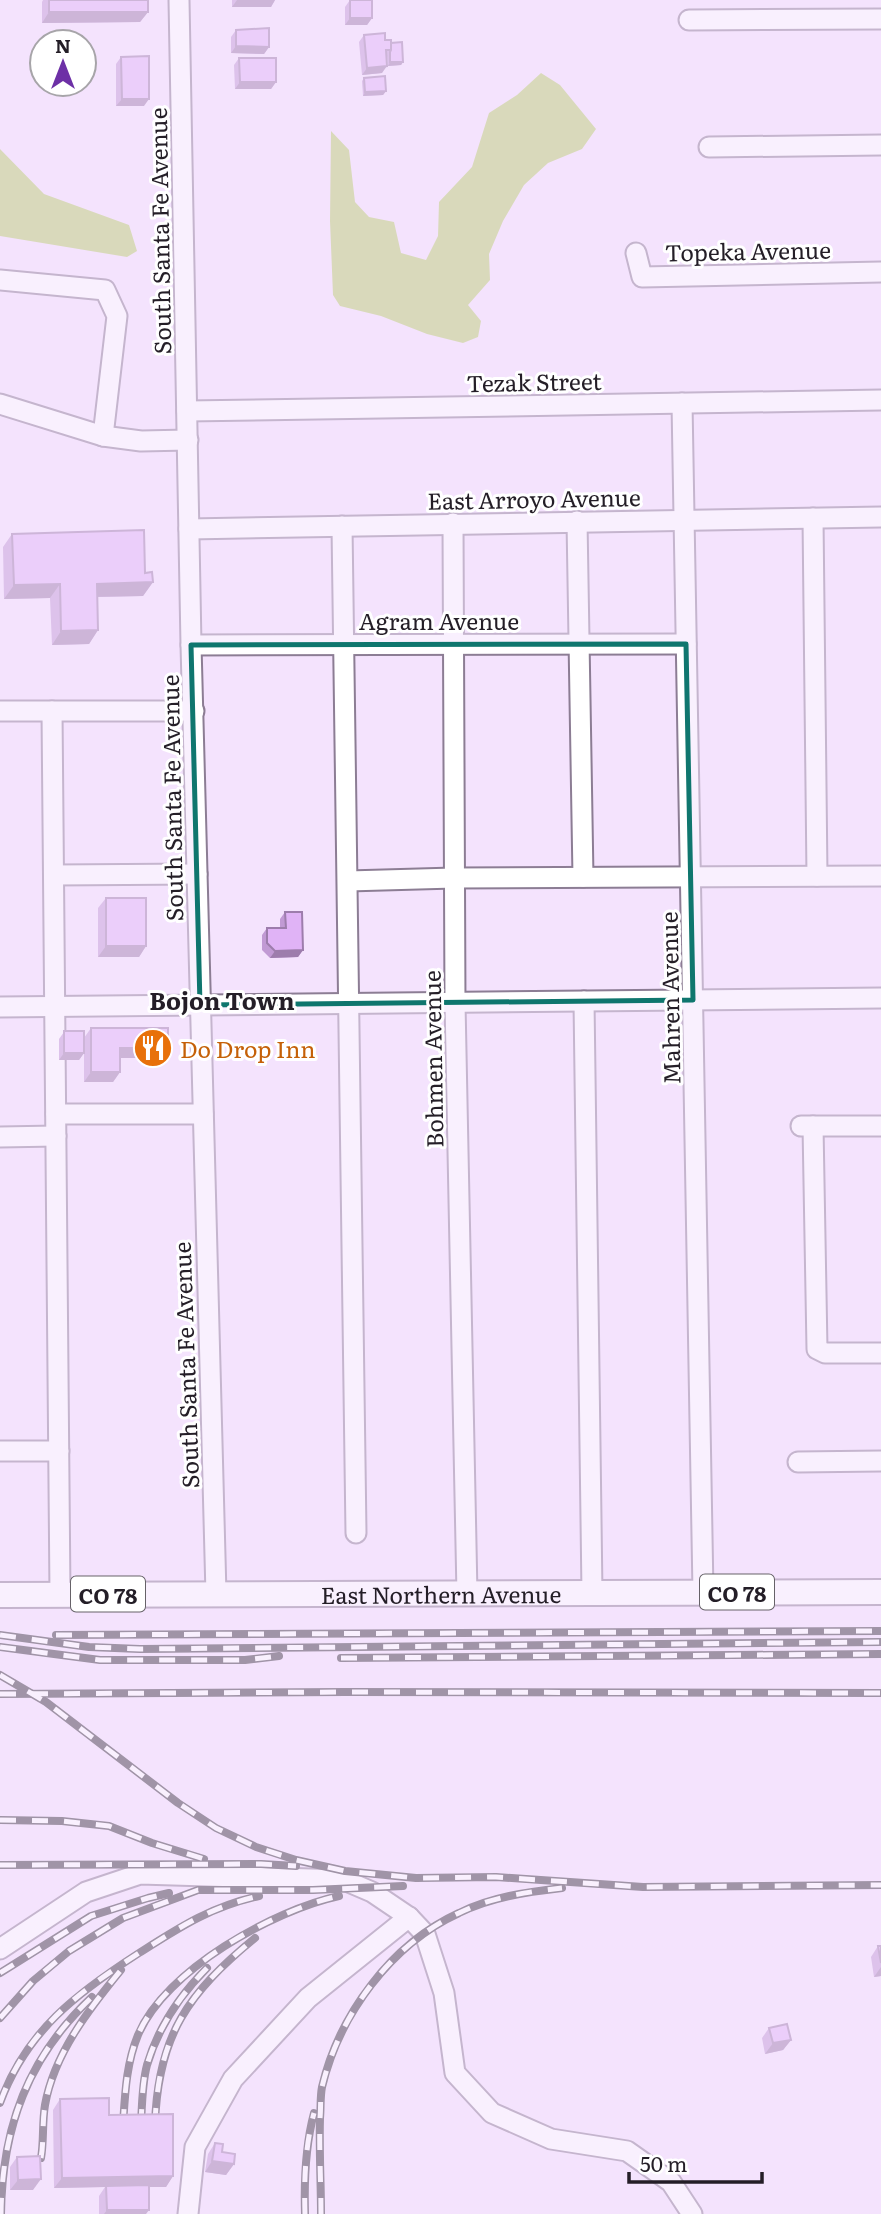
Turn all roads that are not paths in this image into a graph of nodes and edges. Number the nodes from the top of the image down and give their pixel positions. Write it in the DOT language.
graph roads {
  1 [pos="179,0"];
  2 [pos="881,19"];
  3 [pos="689,20"];
  4 [pos="881,145"];
  5 [pos="709,148"];
  6 [pos="636,253"];
  7 [pos="881,272"];
  8 [pos="0,280"];
  9 [pos="881,400"];
  10 [pos="682,403"];
  11 [pos="0,404"];
  12 [pos="187,411"];
  13 [pos="103,436"];
  14 [pos="188,440"];
  15 [pos="881,517"];
  16 [pos="813,518"];
  17 [pos="684,520"];
  18 [pos="576,521"];
  19 [pos="453,523"];
  20 [pos="342,526"];
  21 [pos="189,529"];
  22 [pos="345,644"];
  23 [pos="453,644"];
  24 [pos="580,644"];
  25 [pos="686,644"];
  26 [pos="191,645"];
  27 [pos="0,711"];
  28 [pos="52,711"];
  29 [pos="194,711"];
  30 [pos="197,874"];
  31 [pos="54,875"];
  32 [pos="817,876"];
  33 [pos="881,876"];
  34 [pos="583,877"];
  35 [pos="691,877"];
  36 [pos="454,878"];
  37 [pos="348,881"];
  38 [pos="881,998"];
  39 [pos="694,1000"];
  40 [pos="584,1001"];
  41 [pos="455,1003"];
  42 [pos="349,1004"];
  43 [pos="200,1005"];
  44 [pos="0,1007"];
  45 [pos="55,1007"];
  46 [pos="56,1114"];
  47 [pos="203,1114"];
  48 [pos="881,1126"];
  49 [pos="56,1136"];
  50 [pos="0,1137"];
  51 [pos="881,1353"];
  52 [pos="0,1451"];
  53 [pos="59,1451"];
  54 [pos="881,1461"];
  55 [pos="798,1462"];
  56 [pos="356,1534"];
  57 [pos="703,1592"];
  58 [pos="881,1592"];
  59 [pos="592,1593"];
  60 [pos="60,1594"];
  61 [pos="216,1594"];
  62 [pos="467,1594"];
  63 [pos="0,1595"];
  64 [pos="409,1917"];
  65 [pos="0,1949"];
  66 [pos="188,2214"];
  67 [pos="691,2214"];
  1 -- 12 [label="street, South Santa Fe Avenue"];
  2 -- 3 [label="street"];
  4 -- 5 [label="street"];
  6 -- 7 [label="street, Topeka Avenue"];
  8 -- 13 [label="street"];
  9 -- 10 [label="street, Tezak Street"];
  10 -- 12 [label="street, Tezak Street"];
  10 -- 17 [label="street, Mahren Avenue"];
  11 -- 13 [label="street"];
  12 -- 14 [label="street, South Santa Fe Avenue"];
  13 -- 14 [label="street"];
  14 -- 21 [label="street, South Santa Fe Avenue"];
  15 -- 16 [label="street, East Arroyo Avenue"];
  16 -- 17 [label="street, East Arroyo Avenue"];
  16 -- 32 [label="street"];
  17 -- 18 [label="street, East Arroyo Avenue"];
  17 -- 25 [label="street, Mahren Avenue"];
  18 -- 19 [label="street, East Arroyo Avenue"];
  18 -- 24 [label="street"];
  19 -- 20 [label="street, East Arroyo Avenue"];
  19 -- 23 [label="street, Bohmen Avenue"];
  20 -- 21 [label="street, East Arroyo Avenue"];
  20 -- 22 [label="street"];
  21 -- 26 [label="street, South Santa Fe Avenue"];
  22 -- 23 [label="street, Agram Avenue"];
  22 -- 26 [label="street, Agram Avenue"];
  22 -- 37 [label="street"];
  23 -- 24 [label="street, Agram Avenue"];
  23 -- 36 [label="street, Bohmen Avenue"];
  24 -- 25 [label="street, Agram Avenue"];
  24 -- 34 [label="street"];
  25 -- 35 [label="street, Mahren Avenue"];
  26 -- 29 [label="street, South Santa Fe Avenue"];
  27 -- 28 [label="street"];
  28 -- 29 [label="street"];
  28 -- 31 [label="street"];
  29 -- 30 [label="street, South Santa Fe Avenue"];
  30 -- 31 [label="street"];
  30 -- 43 [label="street, South Santa Fe Avenue"];
  31 -- 45 [label="street"];
  32 -- 33 [label="street"];
  32 -- 35 [label="street"];
  34 -- 35 [label="street"];
  34 -- 36 [label="street"];
  35 -- 39 [label="street, Mahren Avenue"];
  36 -- 37 [label="street"];
  36 -- 41 [label="street, Bohmen Avenue"];
  37 -- 42 [label="street"];
  38 -- 39 [label="street"];
  39 -- 40 [label="street"];
  39 -- 57 [label="street, Mahren Avenue"];
  40 -- 41 [label="street"];
  40 -- 59 [label="street"];
  41 -- 42 [label="street"];
  41 -- 62 [label="street, Bohmen Avenue"];
  42 -- 43 [label="street"];
  42 -- 56 [label="street"];
  43 -- 45 [label="street"];
  43 -- 47 [label="street, South Santa Fe Avenue"];
  44 -- 45 [label="street"];
  45 -- 46 [label="street"];
  46 -- 47 [label="street"];
  46 -- 49 [label="street"];
  47 -- 61 [label="street, South Santa Fe Avenue"];
  48 -- 51 [label="street"];
  49 -- 50 [label="street"];
  49 -- 53 [label="street"];
  52 -- 53 [label="street"];
  53 -- 60 [label="street"];
  54 -- 55 [label="street"];
  57 -- 58 [label="main road, East Northern Avenue / CO 78"];
  57 -- 59 [label="main road, East Northern Avenue / CO 78"];
  59 -- 62 [label="main road, East Northern Avenue / CO 78"];
  60 -- 61 [label="main road, East Northern Avenue / CO 78"];
  60 -- 63 [label="main road, East Northern Avenue / CO 78"];
  61 -- 62 [label="main road, East Northern Avenue / CO 78"];
  64 -- 65 [label="street"];
  64 -- 66 [label="street"];
  64 -- 67 [label="street"];
}
